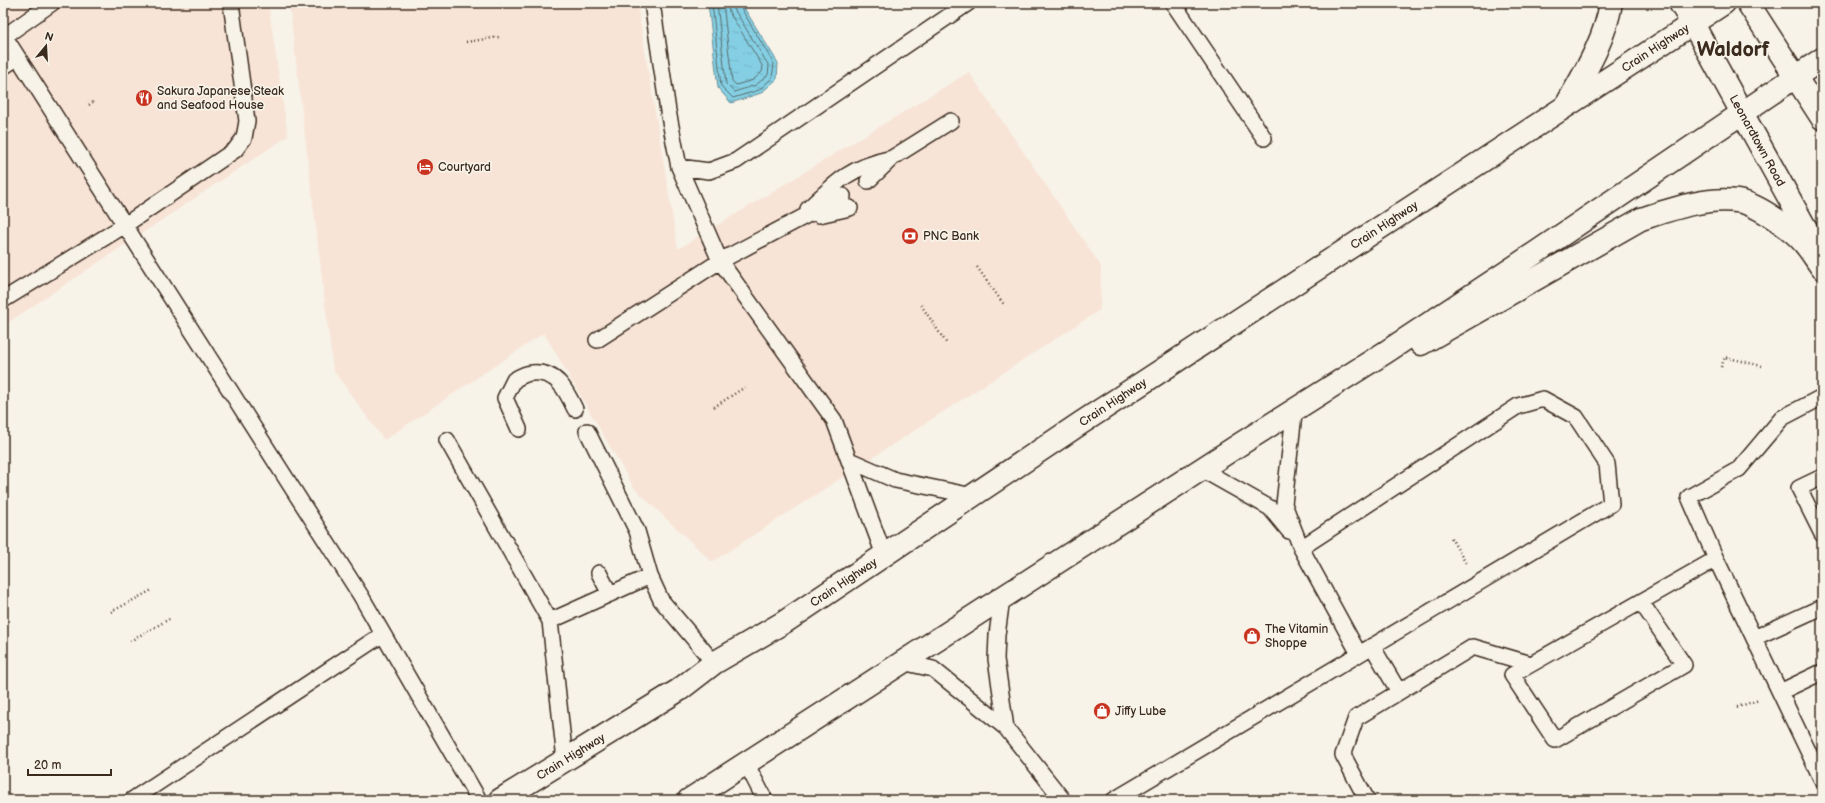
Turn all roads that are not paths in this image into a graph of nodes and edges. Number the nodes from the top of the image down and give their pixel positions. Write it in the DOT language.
graph roads {
  1 [pos="52,3"];
  2 [pos="231,3"];
  3 [pos="652,3"];
  4 [pos="968,3"];
  5 [pos="1173,3"];
  6 [pos="1611,3"];
  7 [pos="1680,3"];
  8 [pos="1724,3"];
  9 [pos="1748,3"];
  10 [pos="1693,24"];
  11 [pos="4,35"];
  12 [pos="17,58"];
  13 [pos="1822,59"];
  14 [pos="3,67"];
  15 [pos="1796,76"];
  16 [pos="1566,107"];
  17 [pos="1742,113"];
  18 [pos="1822,118"];
  19 [pos="951,121"];
  20 [pos="1264,138"];
  21 [pos="892,158"];
  22 [pos="679,167"];
  23 [pos="871,186"];
  24 [pos="847,202"];
  25 [pos="797,220"];
  26 [pos="125,226"];
  27 [pos="1822,258"];
  28 [pos="720,261"];
  29 [pos="1822,268"];
  30 [pos="3,300"];
  31 [pos="597,340"];
  32 [pos="1822,397"];
  33 [pos="575,409"];
  34 [pos="1294,414"];
  35 [pos="519,430"];
  36 [pos="587,431"];
  37 [pos="447,440"];
  38 [pos="1242,443"];
  39 [pos="849,460"];
  40 [pos="1200,469"];
  41 [pos="1822,477"];
  42 [pos="973,496"];
  43 [pos="1822,534"];
  44 [pos="1301,548"];
  45 [pos="884,555"];
  46 [pos="1716,559"];
  47 [pos="599,573"];
  48 [pos="650,576"];
  49 [pos="610,594"];
  50 [pos="1002,598"];
  51 [pos="1641,602"];
  52 [pos="1822,607"];
  53 [pos="550,621"];
  54 [pos="383,634"];
  55 [pos="1754,638"];
  56 [pos="1372,646"];
  57 [pos="1359,654"];
  58 [pos="902,662"];
  59 [pos="714,663"];
  60 [pos="1531,664"];
  61 [pos="1822,672"];
  62 [pos="1398,692"];
  63 [pos="1780,692"];
  64 [pos="1006,728"];
  65 [pos="565,760"];
  66 [pos="746,763"];
  67 [pos="1822,780"];
  68 [pos="132,800"];
  69 [pos="479,800"];
  70 [pos="500,800"];
  71 [pos="689,800"];
  72 [pos="765,800"];
  73 [pos="1063,800"];
  74 [pos="1114,800"];
  75 [pos="1367,800"];
  1 -- 11 [label="lane"];
  2 -- 26 [label="lane"];
  3 -- 22 [label="lane"];
  4 -- 22 [label="lane"];
  5 -- 20 [label="lane"];
  6 -- 16 [label="highway"];
  7 -- 10 [label="highway, Leonardtown Road"];
  8 -- 10 [label="highway, Crain Highway"];
  9 -- 15 [label="highway"];
  10 -- 16 [label="highway, Crain Highway"];
  10 -- 17 [label="highway, Leonardtown Road"];
  11 -- 12 [label="lane"];
  12 -- 14 [label="lane"];
  12 -- 26 [label="lane"];
  13 -- 15 [label="highway"];
  15 -- 17 [label="highway"];
  15 -- 18 [label="highway"];
  16 -- 42 [label="highway, Crain Highway"];
  17 -- 27 [label="highway, Leonardtown Road"];
  17 -- 38 [label="highway"];
  19 -- 21 [label="lane"];
  21 -- 23 [label="lane"];
  21 -- 25 [label="lane"];
  22 -- 28 [label="lane"];
  24 -- 25 [label="lane"];
  25 -- 28 [label="lane"];
  26 -- 30 [label="lane"];
  26 -- 54 [label="lane"];
  28 -- 31 [label="lane"];
  28 -- 39 [label="lane"];
  29 -- 34 [label="highway"];
  32 -- 46 [label="lane"];
  33 -- 35 [label="lane"];
  34 -- 38 [label="highway"];
  34 -- 44 [label="lane"];
  36 -- 48 [label="lane"];
  37 -- 53 [label="lane"];
  38 -- 40 [label="highway"];
  39 -- 42 [label="lane"];
  39 -- 45 [label="lane"];
  40 -- 44 [label="lane"];
  40 -- 50 [label="highway"];
  41 -- 43 [label="lane"];
  42 -- 45 [label="highway, Crain Highway"];
  44 -- 56 [label="lane"];
  44 -- 57 [label="lane"];
  45 -- 59 [label="highway, Crain Highway"];
  46 -- 51 [label="lane"];
  46 -- 55 [label="lane"];
  47 -- 49 [label="lane"];
  48 -- 49 [label="lane"];
  48 -- 59 [label="lane"];
  49 -- 53 [label="lane"];
  50 -- 58 [label="highway"];
  50 -- 64 [label="lane"];
  51 -- 60 [label="lane"];
  51 -- 60 [label="lane"];
  52 -- 55 [label="lane"];
  53 -- 65 [label="lane"];
  54 -- 68 [label="lane"];
  54 -- 69 [label="lane"];
  55 -- 63 [label="lane"];
  56 -- 57 [label="lane"];
  56 -- 62 [label="lane"];
  57 -- 74 [label="lane"];
  58 -- 64 [label="lane"];
  58 -- 66 [label="highway"];
  59 -- 65 [label="highway, Crain Highway"];
  60 -- 62 [label="lane"];
  61 -- 63 [label="lane"];
  62 -- 75 [label="lane"];
  63 -- 67 [label="lane"];
  64 -- 73 [label="lane"];
  65 -- 70 [label="highway, Crain Highway"];
  66 -- 71 [label="highway"];
  66 -- 72 [label="lane"];
}
